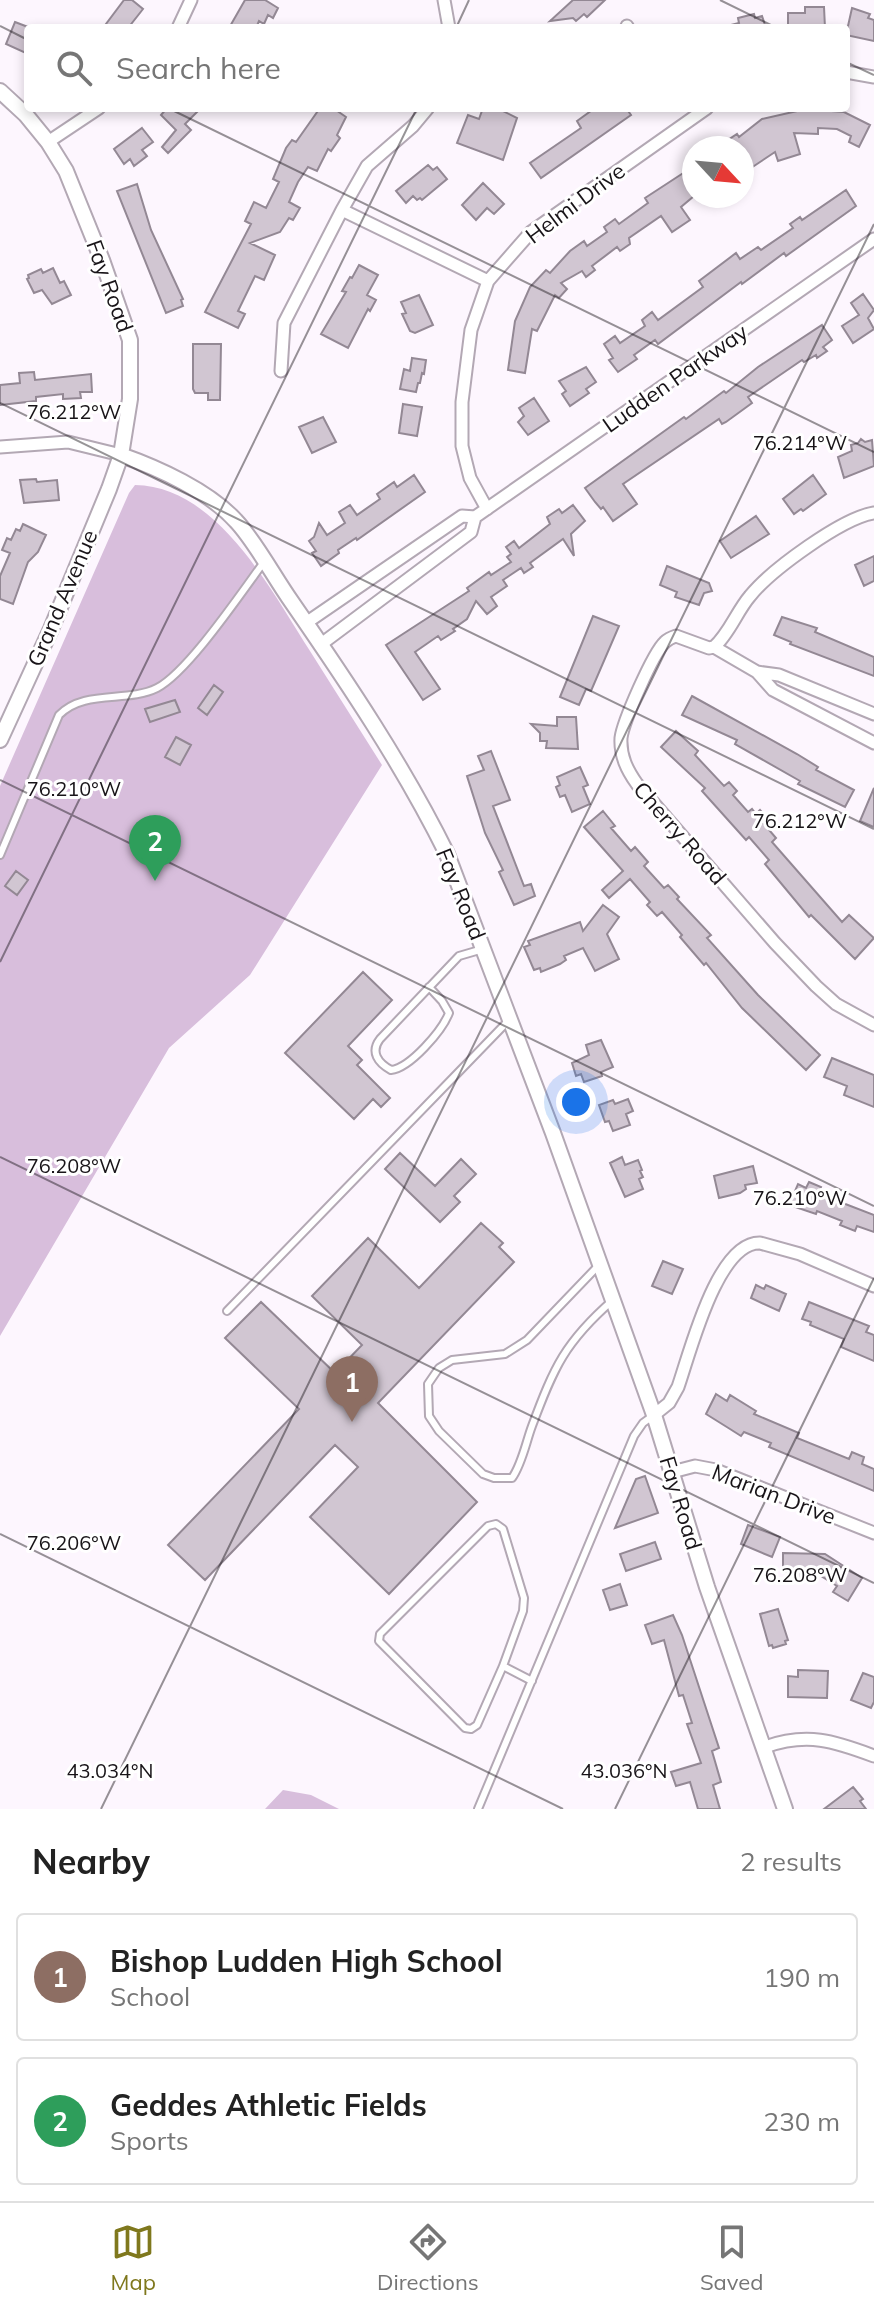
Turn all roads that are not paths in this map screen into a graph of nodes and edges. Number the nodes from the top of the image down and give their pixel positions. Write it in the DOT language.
graph roads {
  1 [pos="191,0"];
  2 [pos="444,0"];
  3 [pos="180,24"];
  4 [pos="448,24"];
  5 [pos="850,73"];
  6 [pos="874,77"];
  7 [pos="0,91"];
  8 [pos="93,112"];
  9 [pos="425,112"];
  10 [pos="688,113"];
  11 [pos="48,142"];
  12 [pos="342,210"];
  13 [pos="874,239"];
  14 [pos="488,281"];
  15 [pos="281,371"];
  16 [pos="0,447"];
  17 [pos="121,455"];
  18 [pos="487,509"];
  19 [pos="874,513"];
  20 [pos="475,517"];
  21 [pos="264,562"];
  22 [pos="306,623"];
  23 [pos="320,645"];
  24 [pos="714,647"];
  25 [pos="757,672"];
  26 [pos="874,714"];
  27 [pos="1,733"];
  28 [pos="874,743"];
  29 [pos="0,855"];
  30 [pos="483,949"];
  31 [pos="429,987"];
  32 [pos="510,1019"];
  33 [pos="874,1025"];
  34 [pos="600,1265"];
  35 [pos="874,1286"];
  36 [pos="613,1300"];
  37 [pos="227,1311"];
  38 [pos="654,1415"];
  39 [pos="672,1472"];
  40 [pos="874,1533"];
  41 [pos="503,1666"];
  42 [pos="532,1681"];
  43 [pos="765,1747"];
  44 [pos="874,1756"];
  45 [pos="478,1809"];
  46 [pos="785,1809"];
  1 -- 3 [label="street"];
  2 -- 4 [label="street"];
  5 -- 6 [label="street"];
  7 -- 11 [label="street, Fay Road"];
  8 -- 11 [label="street"];
  9 -- 12 [label="street"];
  10 -- 14 [label="street, Helmi Drive"];
  11 -- 17 [label="street, Fay Road"];
  12 -- 14 [label="street"];
  12 -- 15 [label="street"];
  13 -- 18 [label="street, Ludden Parkway"];
  14 -- 18 [label="street, Helmi Drive"];
  16 -- 17 [label="street"];
  17 -- 21 [label="street, Fay Road"];
  17 -- 27 [label="street, Grand Avenue"];
  18 -- 20 [label="street, Ludden Parkway"];
  19 -- 24 [label="street"];
  20 -- 22 [label="street, Ludden Parkway"];
  20 -- 23 [label="street, Ludden Parkway"];
  21 -- 22 [label="street, Fay Road"];
  21 -- 29 [label="lane"];
  22 -- 23 [label="street, Fay Road"];
  23 -- 30 [label="street, Fay Road"];
  24 -- 25 [label="street"];
  24 -- 33 [label="street, Cherry Road"];
  25 -- 26 [label="street"];
  25 -- 28 [label="street"];
  30 -- 31 [label="lane"];
  30 -- 32 [label="street, Fay Road"];
  31 -- 31 [label="lane"];
  32 -- 34 [label="street, Fay Road"];
  32 -- 37 [label="lane"];
  34 -- 36 [label="street, Fay Road"];
  34 -- 36 [label="lane"];
  35 -- 38 [label="street"];
  36 -- 38 [label="street, Fay Road"];
  38 -- 39 [label="street, Fay Road"];
  38 -- 42 [label="lane"];
  39 -- 40 [label="street, Marian Drive"];
  39 -- 43 [label="street, Fay Road"];
  41 -- 41 [label="lane"];
  41 -- 42 [label="lane"];
  42 -- 45 [label="lane"];
  43 -- 44 [label="street"];
  43 -- 46 [label="street, Fay Road"];
}
